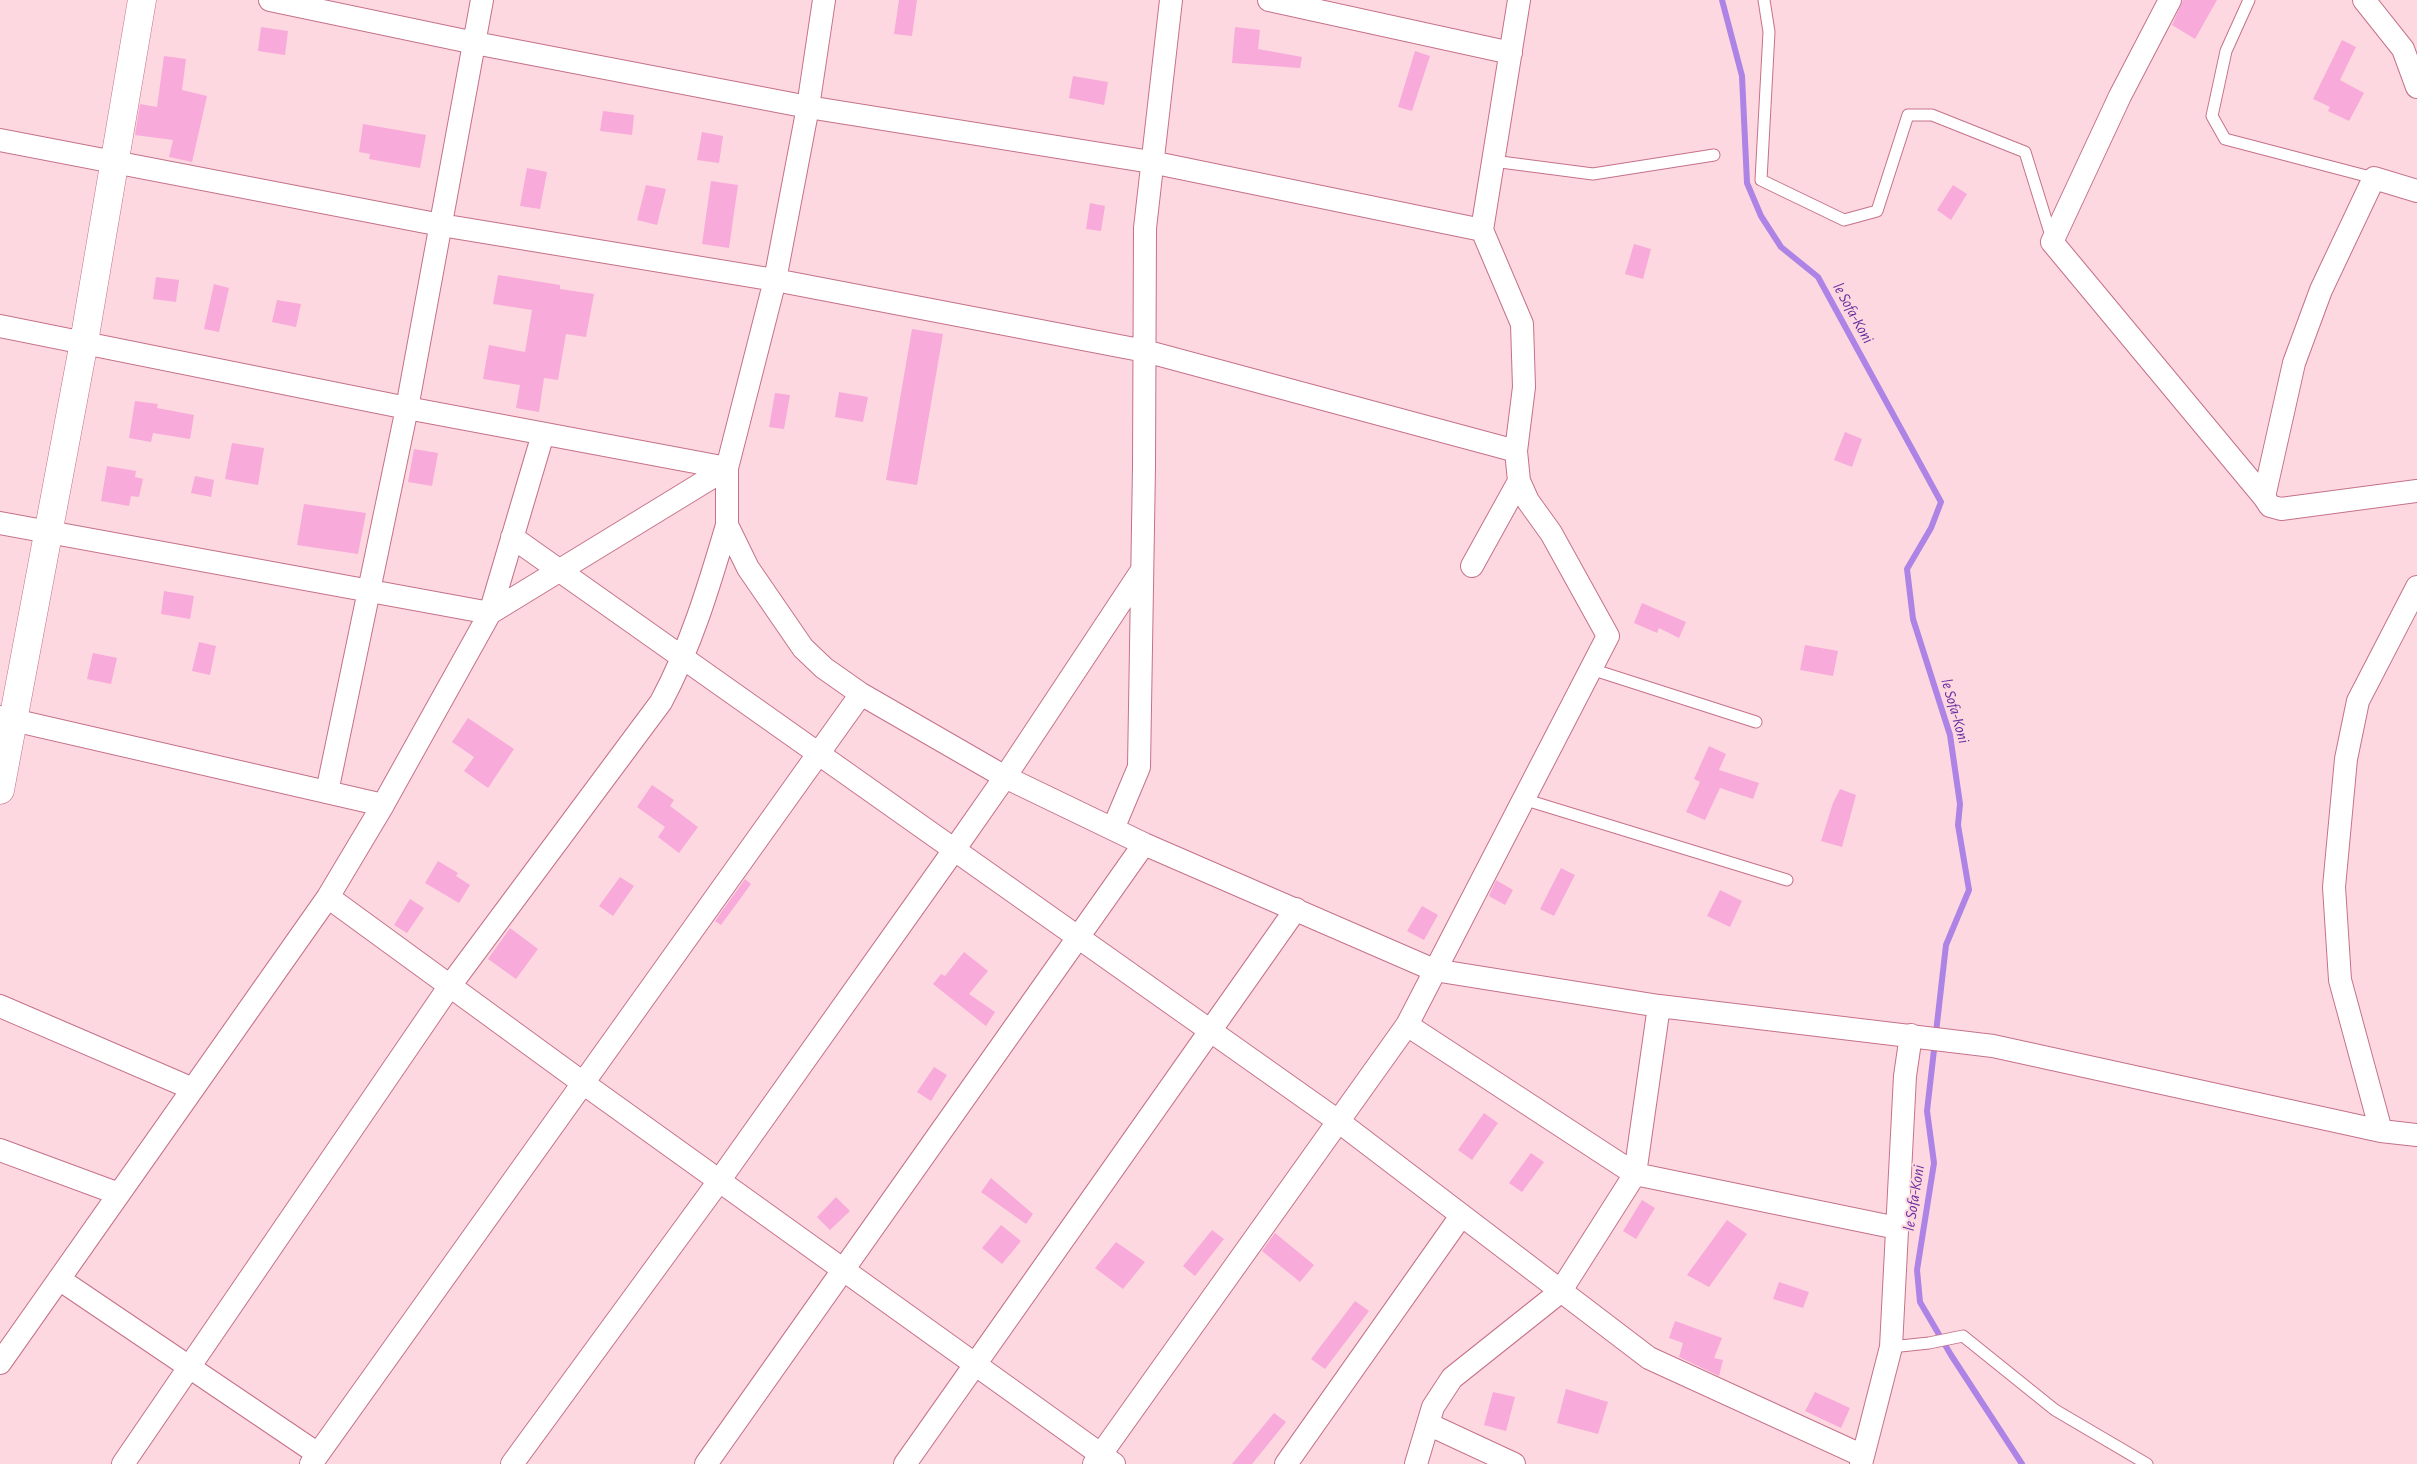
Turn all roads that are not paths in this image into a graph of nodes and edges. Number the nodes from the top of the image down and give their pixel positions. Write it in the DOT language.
graph roads {
  1 [pos="142,0"];
  2 [pos="270,0"];
  3 [pos="482,0"];
  4 [pos="824,0"];
  5 [pos="1171,0"];
  6 [pos="1269,0"];
  7 [pos="1519,0"];
  8 [pos="1764,0"];
  9 [pos="2170,0"];
  10 [pos="2249,0"];
  11 [pos="2364,0"];
  12 [pos="475,43"];
  13 [pos="1511,53"];
  14 [pos="2417,87"];
  15 [pos="808,107"];
  16 [pos="0,140"];
  17 [pos="1714,155"];
  18 [pos="1493,161"];
  19 [pos="1151,162"];
  20 [pos="114,164"];
  21 [pos="2374,178"];
  22 [pos="2417,191"];
  23 [pos="441,225"];
  24 [pos="1482,230"];
  25 [pos="2052,242"];
  26 [pos="775,280"];
  27 [pos="0,326"];
  28 [pos="84,342"];
  29 [pos="1145,351"];
  30 [pos="407,408"];
  31 [pos="543,434"];
  32 [pos="1516,451"];
  33 [pos="726,468"];
  34 [pos="1519,481"];
  35 [pos="2417,491"];
  36 [pos="2264,496"];
  37 [pos="0,523"];
  38 [pos="727,525"];
  39 [pos="48,531"];
  40 [pos="512,538"];
  41 [pos="1472,566"];
  42 [pos="559,570"];
  43 [pos="1142,570"];
  44 [pos="2417,587"];
  45 [pos="369,590"];
  46 [pos="490,613"];
  47 [pos="682,658"];
  48 [pos="1591,669"];
  49 [pos="861,694"];
  50 [pos="6,719"];
  51 [pos="1756,722"];
  52 [pos="818,754"];
  53 [pos="1005,777"];
  54 [pos="0,790"];
  55 [pos="327,792"];
  56 [pos="1523,799"];
  57 [pos="383,805"];
  58 [pos="1113,829"];
  59 [pos="1144,844"];
  60 [pos="954,850"];
  61 [pos="1787,880"];
  62 [pos="328,896"];
  63 [pos="1296,909"];
  64 [pos="1078,938"];
  65 [pos="1434,970"];
  66 [pos="449,987"];
  67 [pos="0,1006"];
  68 [pos="1659,1006"];
  69 [pos="1407,1025"];
  70 [pos="1210,1032"];
  71 [pos="1916,1036"];
  72 [pos="582,1083"];
  73 [pos="193,1089"];
  74 [pos="1338,1121"];
  75 [pos="2381,1131"];
  76 [pos="2417,1135"];
  77 [pos="0,1150"];
  78 [pos="1636,1174"];
  79 [pos="719,1181"];
  80 [pos="119,1194"];
  81 [pos="1461,1216"];
  82 [pos="1897,1228"];
  83 [pos="842,1269"];
  84 [pos="59,1279"];
  85 [pos="1560,1292"];
  86 [pos="1891,1347"];
  87 [pos="0,1362"];
  88 [pos="975,1365"];
  89 [pos="189,1367"];
  90 [pos="1428,1424"];
  91 [pos="315,1459"];
  92 [pos="1862,1460"];
  93 [pos="1103,1461"];
  94 [pos="123,1464"];
  95 [pos="512,1464"];
  96 [pos="706,1464"];
  97 [pos="905,1464"];
  98 [pos="1286,1464"];
  99 [pos="1416,1464"];
  100 [pos="1514,1464"];
  101 [pos="2147,1464"];
  1 -- 20 [label="street"];
  2 -- 12 [label="street"];
  3 -- 12 [label="street"];
  4 -- 15 [label="street"];
  5 -- 19 [label="street"];
  6 -- 13 [label="street"];
  7 -- 13 [label="street"];
  8 -- 25 [label="lane"];
  9 -- 25 [label="street"];
  10 -- 21 [label="lane"];
  11 -- 14 [label="street"];
  12 -- 15 [label="street"];
  12 -- 23 [label="street"];
  13 -- 18 [label="street"];
  15 -- 19 [label="street"];
  15 -- 26 [label="street"];
  16 -- 20 [label="street"];
  17 -- 18 [label="lane"];
  18 -- 24 [label="street"];
  19 -- 24 [label="street"];
  19 -- 29 [label="street"];
  20 -- 23 [label="street"];
  20 -- 28 [label="street"];
  21 -- 22 [label="street"];
  21 -- 36 [label="street"];
  23 -- 26 [label="street"];
  23 -- 30 [label="street"];
  24 -- 32 [label="street"];
  25 -- 36 [label="street"];
  26 -- 29 [label="street"];
  26 -- 33 [label="street"];
  27 -- 28 [label="street"];
  28 -- 30 [label="street"];
  28 -- 39 [label="street"];
  29 -- 32 [label="street"];
  29 -- 43 [label="street"];
  30 -- 31 [label="street"];
  30 -- 45 [label="street"];
  31 -- 33 [label="street"];
  31 -- 40 [label="street"];
  32 -- 34 [label="street"];
  33 -- 38 [label="street"];
  33 -- 42 [label="street"];
  34 -- 41 [label="street"];
  34 -- 48 [label="street"];
  35 -- 36 [label="street"];
  37 -- 39 [label="street"];
  38 -- 47 [label="street"];
  38 -- 49 [label="street"];
  39 -- 45 [label="street"];
  39 -- 50 [label="street"];
  40 -- 42 [label="street"];
  40 -- 46 [label="street"];
  42 -- 46 [label="street"];
  42 -- 47 [label="street"];
  43 -- 53 [label="street"];
  43 -- 58 [label="street"];
  44 -- 75 [label="street"];
  45 -- 46 [label="street"];
  45 -- 55 [label="street"];
  46 -- 57 [label="street"];
  47 -- 52 [label="street"];
  47 -- 66 [label="street"];
  48 -- 51 [label="lane"];
  48 -- 56 [label="street"];
  49 -- 52 [label="street"];
  49 -- 53 [label="street"];
  50 -- 54 [label="street"];
  50 -- 55 [label="street"];
  52 -- 60 [label="street"];
  52 -- 72 [label="street"];
  53 -- 58 [label="street"];
  53 -- 60 [label="street"];
  55 -- 57 [label="street"];
  56 -- 61 [label="lane"];
  56 -- 65 [label="street"];
  57 -- 62 [label="street"];
  58 -- 59 [label="street"];
  59 -- 63 [label="street"];
  59 -- 64 [label="street"];
  60 -- 64 [label="street"];
  60 -- 79 [label="street"];
  62 -- 66 [label="street"];
  62 -- 73 [label="street"];
  63 -- 65 [label="street"];
  63 -- 70 [label="street"];
  64 -- 70 [label="street"];
  64 -- 83 [label="street"];
  65 -- 68 [label="street"];
  65 -- 69 [label="street"];
  66 -- 72 [label="street"];
  66 -- 89 [label="street"];
  67 -- 73 [label="street"];
  68 -- 71 [label="street"];
  68 -- 78 [label="street"];
  69 -- 74 [label="street"];
  69 -- 78 [label="street"];
  70 -- 74 [label="street"];
  70 -- 88 [label="street"];
  71 -- 75 [label="street"];
  71 -- 82 [label="street"];
  72 -- 79 [label="street"];
  72 -- 91 [label="street"];
  73 -- 80 [label="street"];
  74 -- 81 [label="street"];
  74 -- 93 [label="street"];
  75 -- 76 [label="street"];
  77 -- 80 [label="street"];
  78 -- 82 [label="street"];
  78 -- 85 [label="street"];
  79 -- 83 [label="street"];
  79 -- 95 [label="street"];
  80 -- 84 [label="street"];
  81 -- 85 [label="street"];
  81 -- 98 [label="street"];
  82 -- 86 [label="street"];
  83 -- 88 [label="street"];
  83 -- 96 [label="street"];
  84 -- 87 [label="street"];
  84 -- 89 [label="street"];
  85 -- 90 [label="street"];
  85 -- 92 [label="street"];
  86 -- 92 [label="street"];
  86 -- 101 [label="lane"];
  88 -- 93 [label="street"];
  88 -- 97 [label="street"];
  89 -- 91 [label="street"];
  89 -- 94 [label="street"];
  90 -- 99 [label="street"];
  90 -- 100 [label="street"];
}
